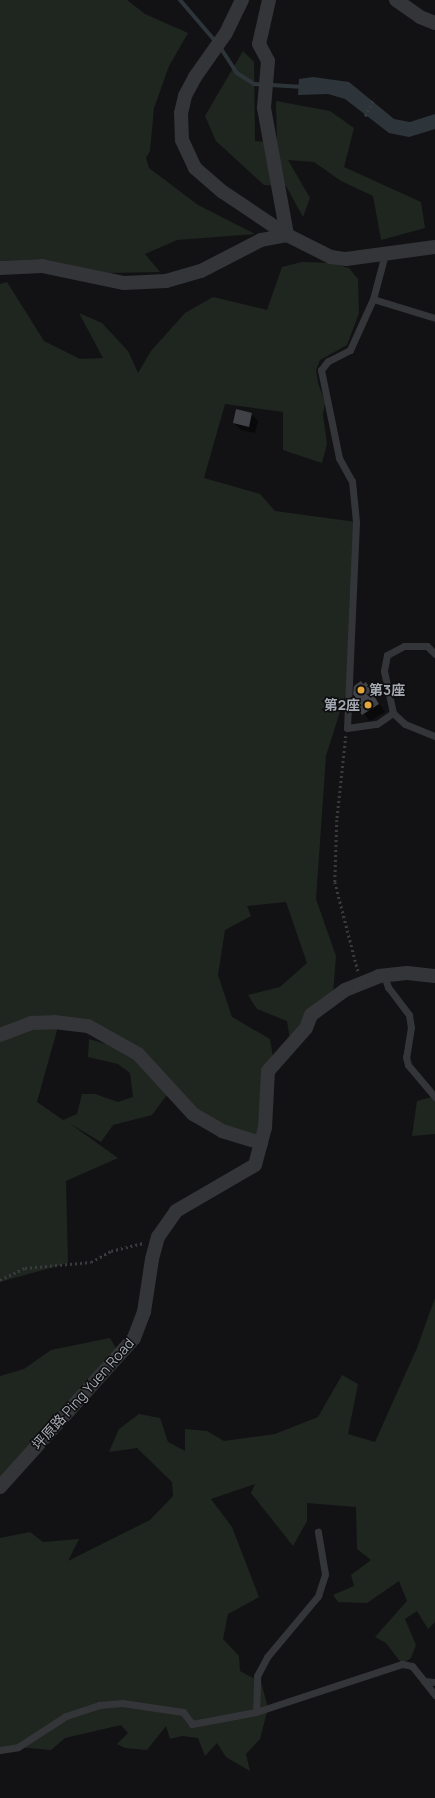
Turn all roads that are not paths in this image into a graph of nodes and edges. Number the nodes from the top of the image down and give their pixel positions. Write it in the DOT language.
graph roads {
  1 [pos="242,0"];
  2 [pos="269,0"];
  3 [pos="396,0"];
  4 [pos="435,23"];
  5 [pos="287,234"];
  6 [pos="435,247"];
  7 [pos="385,254"];
  8 [pos="0,268"];
  9 [pos="373,299"];
  10 [pos="435,318"];
  11 [pos="435,654"];
  12 [pos="393,712"];
  13 [pos="435,736"];
  14 [pos="384,975"];
  15 [pos="435,976"];
  16 [pos="0,1036"];
  17 [pos="435,1097"];
  18 [pos="261,1143"];
  19 [pos="0,1487"];
  20 [pos="318,1532"];
  21 [pos="424,1681"];
  22 [pos="435,1682"];
  23 [pos="435,1695"];
  24 [pos="256,1712"];
  25 [pos="0,1750"];
  1 -- 5 [label="street"];
  2 -- 5 [label="street"];
  3 -- 4 [label="street"];
  5 -- 7 [label="street"];
  5 -- 8 [label="street"];
  6 -- 7 [label="street"];
  7 -- 9 [label="lane"];
  9 -- 10 [label="lane"];
  9 -- 12 [label="lane"];
  11 -- 12 [label="lane"];
  12 -- 13 [label="lane"];
  14 -- 15 [label="street, 坪原路 Ping Yuen Road"];
  14 -- 17 [label="lane"];
  14 -- 18 [label="street, 坪原路 Ping Yuen Road"];
  16 -- 18 [label="street"];
  18 -- 19 [label="street, 坪原路 Ping Yuen Road"];
  20 -- 24 [label="lane"];
  21 -- 22 [label="lane"];
  21 -- 23 [label="lane"];
  21 -- 24 [label="lane"];
  24 -- 25 [label="lane"];
}
